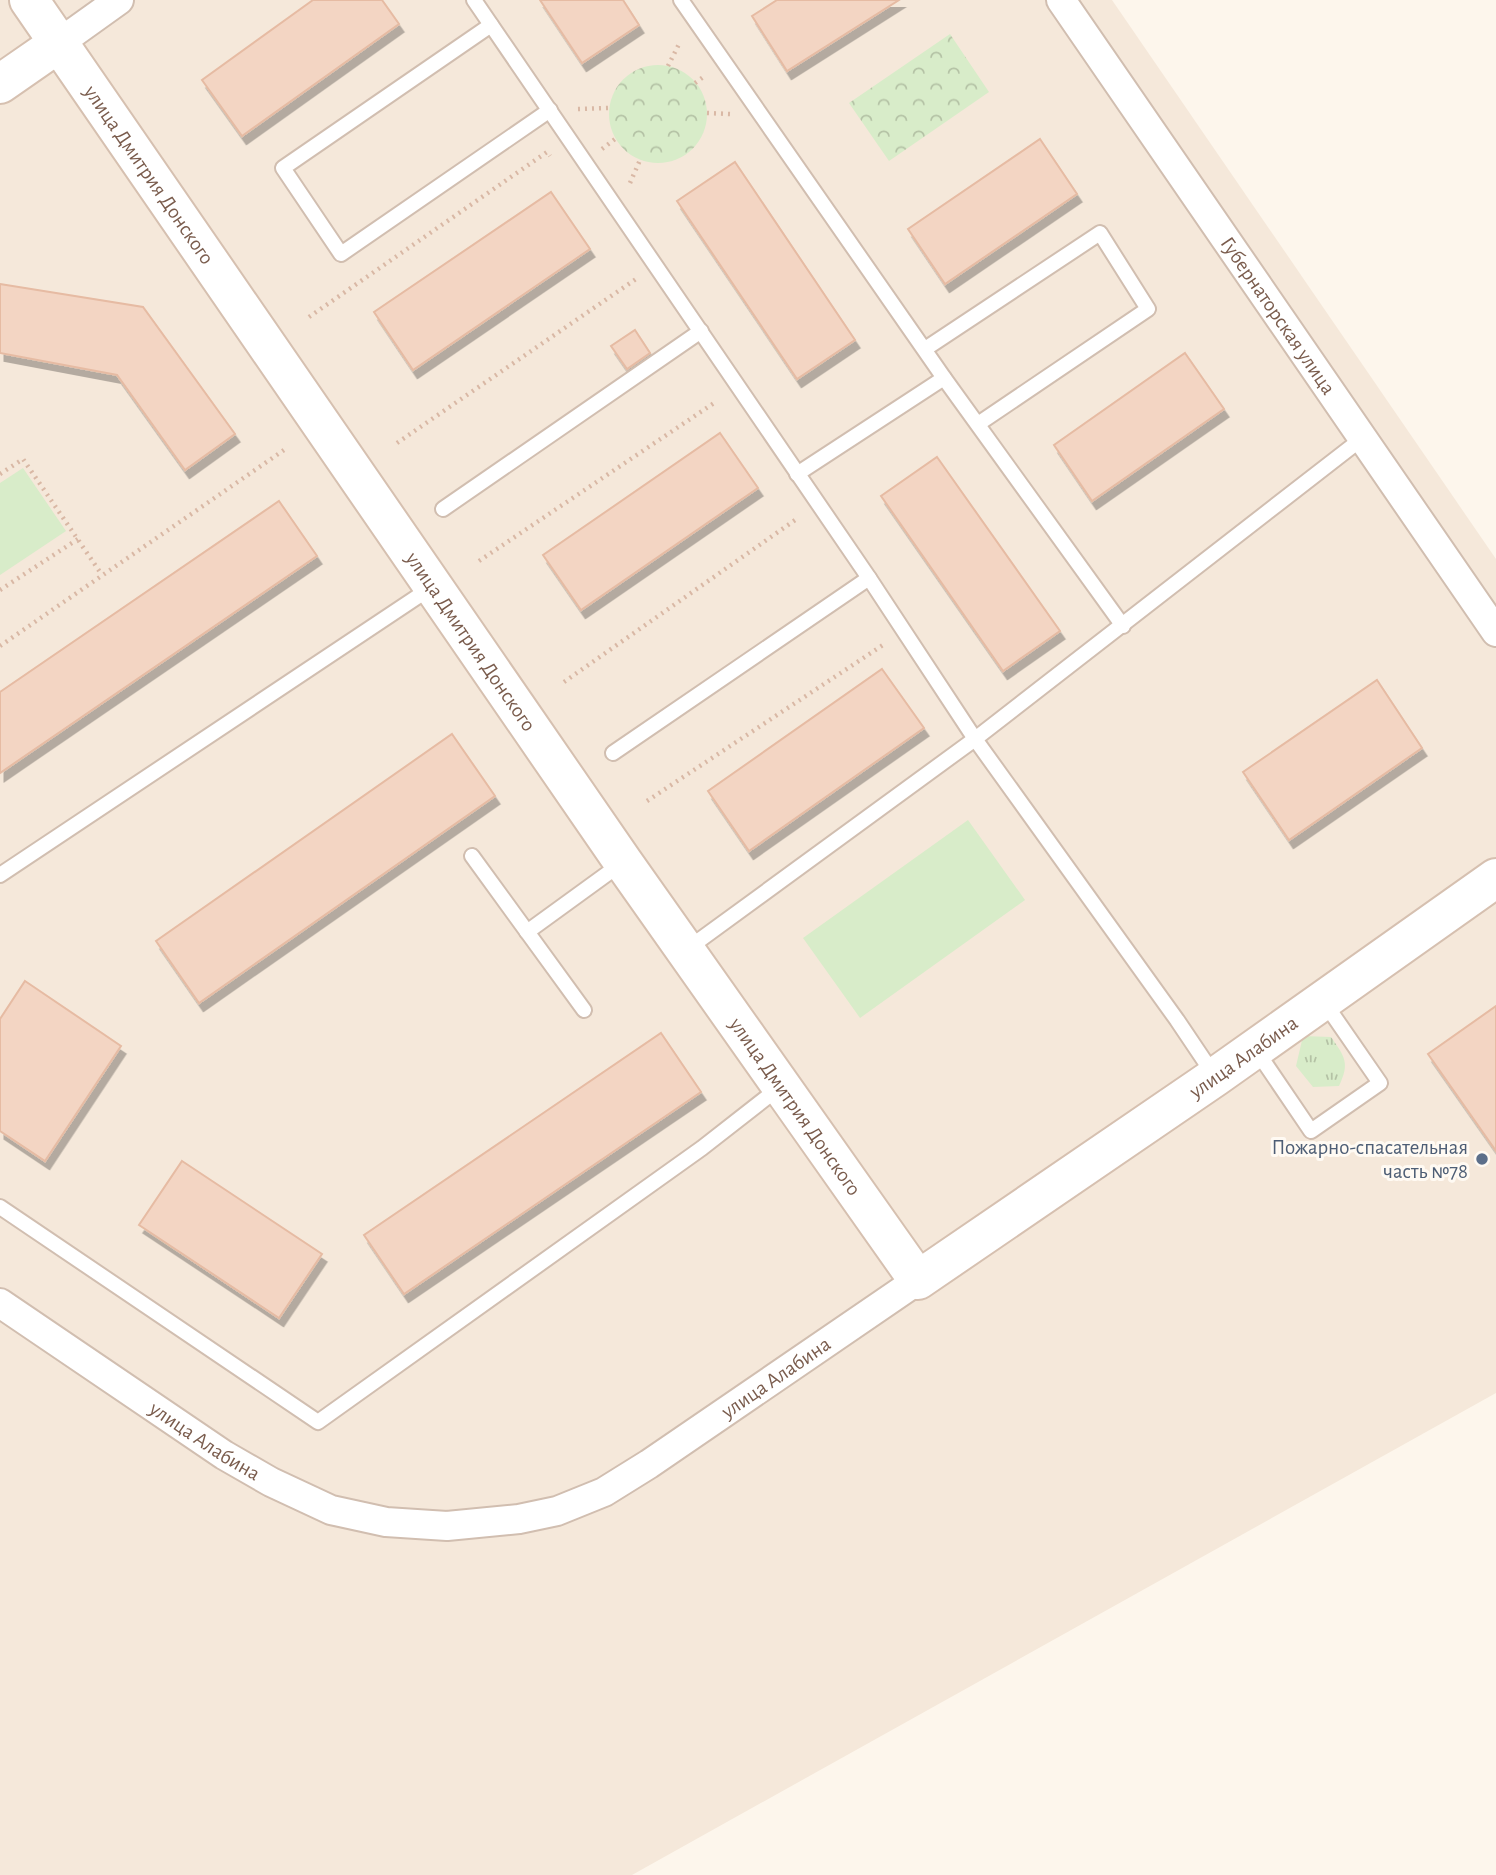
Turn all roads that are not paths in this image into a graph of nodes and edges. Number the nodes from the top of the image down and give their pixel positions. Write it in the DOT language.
graph roads {
  1 [pos="29,0"];
  2 [pos="120,0"];
  3 [pos="474,0"];
  4 [pos="681,0"];
  5 [pos="1061,0"];
  6 [pos="491,25"];
  7 [pos="59,43"];
  8 [pos="0,84"];
  9 [pos="550,110"];
  10 [pos="701,331"];
  11 [pos="925,349"];
  12 [pos="944,378"];
  13 [pos="978,424"];
  14 [pos="1364,438"];
  15 [pos="797,474"];
  16 [pos="443,509"];
  17 [pos="869,578"];
  18 [pos="433,586"];
  19 [pos="1123,626"];
  20 [pos="1496,632"];
  21 [pos="975,739"];
  22 [pos="613,753"];
  23 [pos="472,856"];
  24 [pos="623,862"];
  25 [pos="0,875"];
  26 [pos="1496,878"];
  27 [pos="527,932"];
  28 [pos="685,951"];
  29 [pos="1323,1000"];
  30 [pos="584,1010"];
  31 [pos="1255,1048"];
  32 [pos="1215,1077"];
  33 [pos="780,1087"];
  34 [pos="0,1207"];
  35 [pos="918,1280"];
  36 [pos="0,1303"];
  1 -- 7 [label="street, улица Дмитрия Донского"];
  2 -- 7 [label="street"];
  3 -- 6 [label="lane"];
  4 -- 11 [label="lane"];
  5 -- 14 [label="street, Губернаторская улица"];
  6 -- 9 [label="lane"];
  6 -- 9 [label="lane"];
  7 -- 8 [label="street"];
  7 -- 18 [label="street, улица Дмитрия Донского"];
  9 -- 10 [label="lane"];
  10 -- 15 [label="lane"];
  10 -- 16 [label="lane"];
  11 -- 12 [label="lane"];
  11 -- 13 [label="lane"];
  12 -- 13 [label="lane"];
  12 -- 15 [label="lane"];
  13 -- 19 [label="lane"];
  14 -- 19 [label="lane"];
  14 -- 20 [label="street, Губернаторская улица"];
  15 -- 17 [label="lane"];
  17 -- 21 [label="lane"];
  17 -- 22 [label="lane"];
  18 -- 24 [label="street, улица Дмитрия Донского"];
  18 -- 25 [label="lane"];
  19 -- 21 [label="lane"];
  21 -- 28 [label="lane"];
  21 -- 32 [label="lane"];
  23 -- 27 [label="lane"];
  24 -- 27 [label="lane"];
  24 -- 28 [label="street, улица Дмитрия Донского"];
  26 -- 29 [label="street, улица Алабина"];
  27 -- 30 [label="lane"];
  28 -- 33 [label="street, улица Дмитрия Донского"];
  29 -- 31 [label="street, улица Алабина"];
  29 -- 31 [label="lane"];
  31 -- 32 [label="street, улица Алабина"];
  32 -- 35 [label="street, улица Алабина"];
  33 -- 34 [label="lane"];
  33 -- 35 [label="street, улица Дмитрия Донского"];
  35 -- 36 [label="street, улица Алабина"];
}
